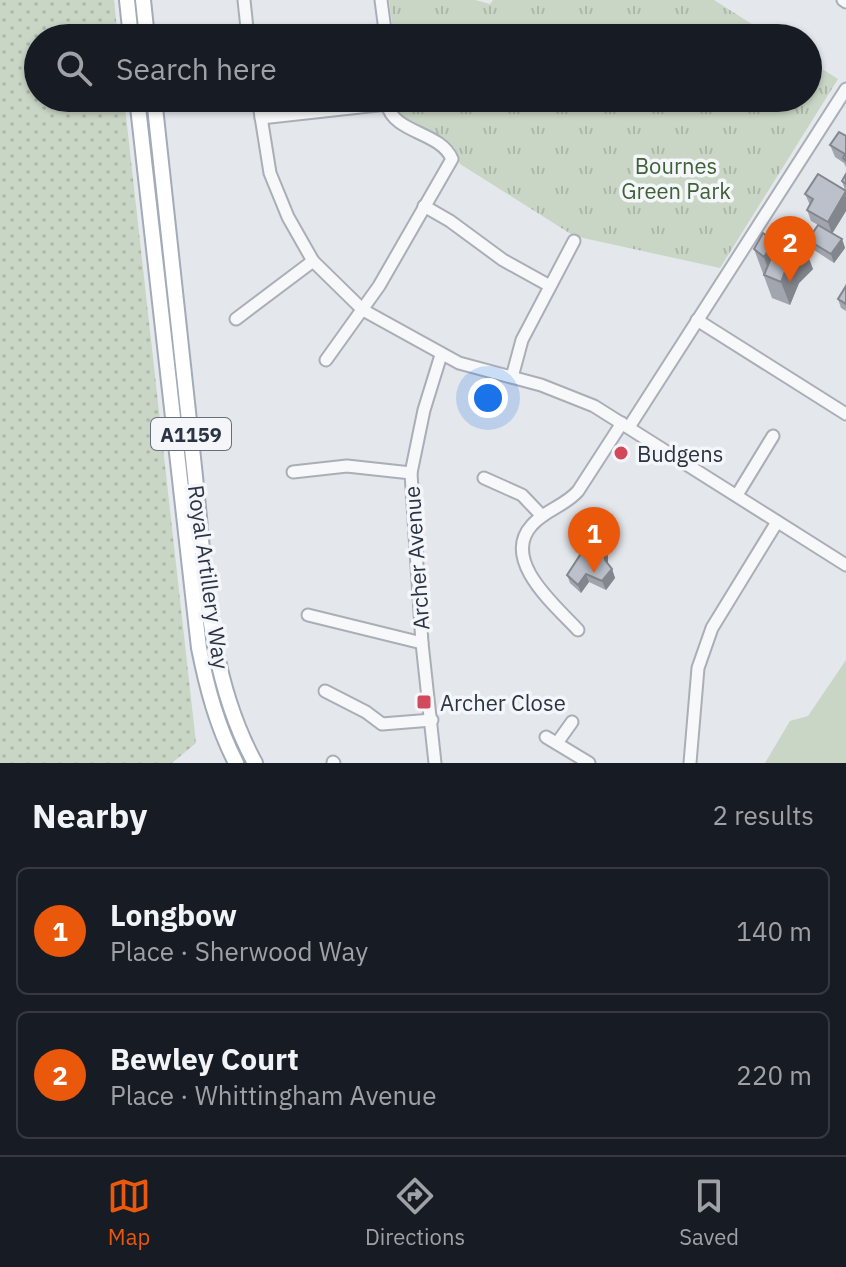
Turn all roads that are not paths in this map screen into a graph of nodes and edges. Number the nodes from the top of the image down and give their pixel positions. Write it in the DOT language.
graph roads {
  1 [pos="127,0"];
  2 [pos="143,0"];
  3 [pos="244,0"];
  4 [pos="381,0"];
  5 [pos="130,24"];
  6 [pos="146,24"];
  7 [pos="247,24"];
  8 [pos="384,24"];
  9 [pos="846,89"];
  10 [pos="139,112"];
  11 [pos="156,112"];
  12 [pos="260,112"];
  13 [pos="305,112"];
  14 [pos="391,112"];
  15 [pos="261,118"];
  16 [pos="424,206"];
  17 [pos="574,241"];
  18 [pos="313,261"];
  19 [pos="550,286"];
  20 [pos="363,310"];
  21 [pos="236,319"];
  22 [pos="697,320"];
  23 [pos="441,355"];
  24 [pos="326,360"];
  25 [pos="512,377"];
  26 [pos="846,414"];
  27 [pos="626,425"];
  28 [pos="773,436"];
  29 [pos="293,472"];
  30 [pos="411,473"];
  31 [pos="484,478"];
  32 [pos="737,495"];
  33 [pos="542,516"];
  34 [pos="777,522"];
  35 [pos="846,565"];
  36 [pos="308,615"];
  37 [pos="578,630"];
  38 [pos="422,643"];
  39 [pos="325,691"];
  40 [pos="432,720"];
  41 [pos="572,722"];
  42 [pos="236,763"];
  43 [pos="255,763"];
  44 [pos="435,763"];
  45 [pos="589,763"];
  46 [pos="690,763"];
  1 -- 5 [label="main road"];
  2 -- 6 [label="main road"];
  3 -- 7 [label="street"];
  4 -- 8 [label="street"];
  9 -- 22 [label="street"];
  10 -- 42 [label="main road, Royal Artillery Way / A1159"];
  11 -- 43 [label="main road, Royal Artillery Way / A1159"];
  12 -- 15 [label="street"];
  13 -- 15 [label="street"];
  14 -- 16 [label="street"];
  15 -- 18 [label="street"];
  16 -- 19 [label="street"];
  16 -- 20 [label="street"];
  17 -- 19 [label="street"];
  18 -- 20 [label="street"];
  18 -- 21 [label="street"];
  19 -- 25 [label="street"];
  20 -- 23 [label="street"];
  20 -- 24 [label="street"];
  22 -- 26 [label="street"];
  22 -- 27 [label="street"];
  23 -- 25 [label="street"];
  23 -- 30 [label="street, Archer Avenue"];
  25 -- 27 [label="street"];
  27 -- 32 [label="street"];
  27 -- 33 [label="street"];
  28 -- 32 [label="street"];
  29 -- 30 [label="street"];
  30 -- 38 [label="street, Archer Avenue"];
  31 -- 33 [label="street"];
  32 -- 34 [label="street"];
  33 -- 37 [label="street"];
  34 -- 35 [label="street"];
  34 -- 46 [label="street"];
  36 -- 38 [label="street"];
  38 -- 40 [label="street, Archer Avenue"];
  39 -- 40 [label="street"];
  40 -- 44 [label="street, Archer Avenue"];
  41 -- 45 [label="street"];
}
